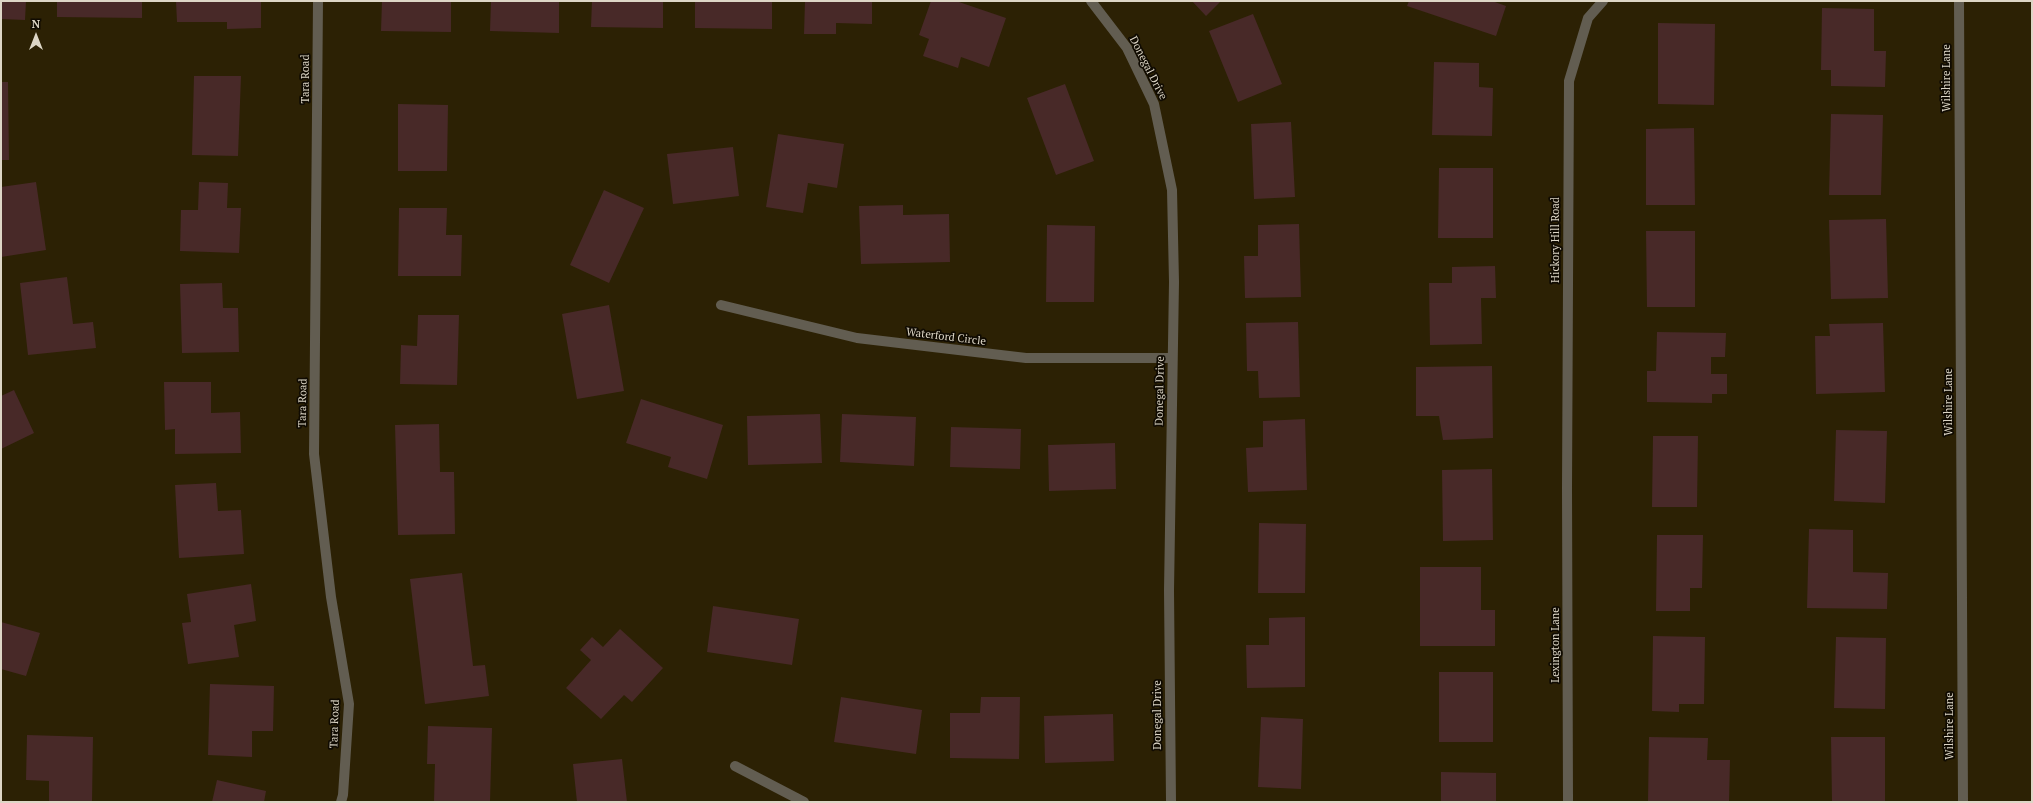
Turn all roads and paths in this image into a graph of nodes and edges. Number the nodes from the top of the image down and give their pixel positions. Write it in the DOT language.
graph roads {
  1 [pos="318,1"];
  2 [pos="1091,1"];
  3 [pos="1603,1"];
  4 [pos="1959,1"];
  5 [pos="721,305"];
  6 [pos="1172,358"];
  7 [pos="1567,488"];
  8 [pos="735,766"];
  9 [pos="341,802"];
  10 [pos="804,802"];
  11 [pos="1171,802"];
  12 [pos="1568,802"];
  13 [pos="1963,802"];
  1 -- 9 [label="street, Tara Road"];
  2 -- 6 [label="street, Donegal Drive"];
  3 -- 7 [label="street, Hickory Hill Road"];
  4 -- 13 [label="street, Wilshire Lane"];
  5 -- 6 [label="street, Waterford Circle"];
  6 -- 11 [label="street, Donegal Drive"];
  7 -- 12 [label="street, Lexington Lane"];
  8 -- 10 [label="street"];
}
